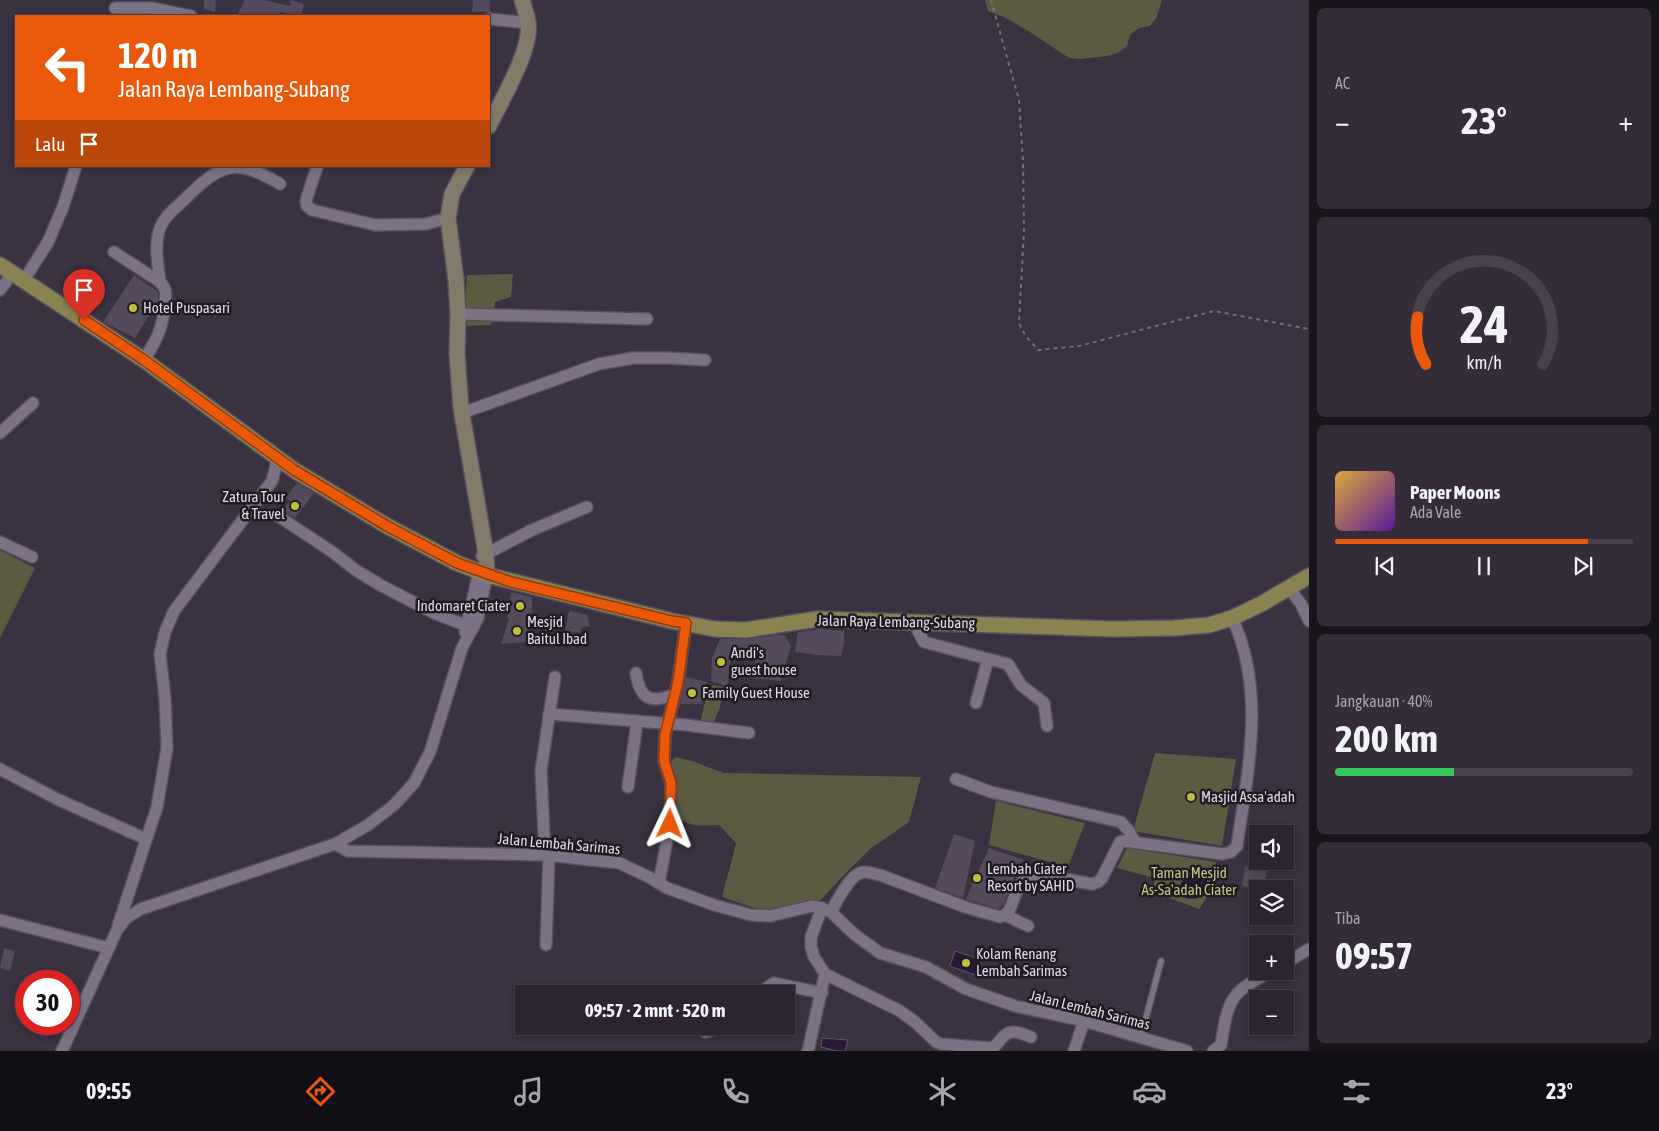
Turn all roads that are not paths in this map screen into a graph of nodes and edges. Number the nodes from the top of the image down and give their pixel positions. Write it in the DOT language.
graph roads {
  1 [pos="522,0"];
  2 [pos="115,8"];
  3 [pos="186,15"];
  4 [pos="490,19"];
  5 [pos="529,23"];
  6 [pos="490,124"];
  7 [pos="76,167"];
  8 [pos="317,167"];
  9 [pos="466,167"];
  10 [pos="280,184"];
  11 [pos="448,218"];
  12 [pos="114,252"];
  13 [pos="12,273"];
  14 [pos="160,282"];
  15 [pos="0,290"];
  16 [pos="458,314"];
  17 [pos="647,319"];
  18 [pos="144,360"];
  19 [pos="705,360"];
  20 [pos="33,403"];
  21 [pos="462,413"];
  22 [pos="0,433"];
  23 [pos="278,458"];
  24 [pos="294,470"];
  25 [pos="272,481"];
  26 [pos="587,507"];
  27 [pos="278,516"];
  28 [pos="0,542"];
  29 [pos="484,552"];
  30 [pos="32,557"];
  31 [pos="483,573"];
  32 [pos="1309,576"];
  33 [pos="1289,588"];
  34 [pos="1232,618"];
  35 [pos="1309,621"];
  36 [pos="918,622"];
  37 [pos="686,623"];
  38 [pos="469,627"];
  39 [pos="988,659"];
  40 [pos="636,673"];
  41 [pos="555,677"];
  42 [pos="675,694"];
  43 [pos="976,703"];
  44 [pos="549,714"];
  45 [pos="637,722"];
  46 [pos="668,725"];
  47 [pos="1047,726"];
  48 [pos="749,733"];
  49 [pos="0,770"];
  50 [pos="956,779"];
  51 [pos="628,787"];
  52 [pos="146,839"];
  53 [pos="1134,841"];
  54 [pos="335,844"];
  55 [pos="547,856"];
  56 [pos="659,883"];
  57 [pos="827,910"];
  58 [pos="1005,915"];
  59 [pos="0,920"];
  60 [pos="1028,926"];
  61 [pos="117,930"];
  62 [pos="546,945"];
  63 [pos="109,948"];
  64 [pos="1309,949"];
  65 [pos="1294,958"];
  66 [pos="1161,961"];
  67 [pos="825,974"];
  68 [pos="1257,980"];
  69 [pos="771,985"];
  70 [pos="784,985"];
  71 [pos="795,987"];
  72 [pos="822,993"];
  73 [pos="1084,1021"];
  74 [pos="1031,1037"];
  75 [pos="1141,1037"];
  76 [pos="938,1046"];
  77 [pos="62,1051"];
  78 [pos="808,1051"];
  79 [pos="1074,1051"];
  80 [pos="1187,1051"];
  81 [pos="1213,1051"];
  1 -- 5 [label="street"];
  2 -- 3 [label="street"];
  4 -- 5 [label="street"];
  5 -- 6 [label="street"];
  7 -- 13 [label="street"];
  8 -- 11 [label="street"];
  9 -- 11 [label="street"];
  10 -- 14 [label="street"];
  11 -- 16 [label="street"];
  12 -- 14 [label="street"];
  13 -- 15 [label="street"];
  13 -- 18 [label="main road, Jalan Raya Lembang-Subang"];
  14 -- 18 [label="street"];
  16 -- 17 [label="street"];
  16 -- 21 [label="street"];
  18 -- 23 [label="main road, Jalan Raya Lembang-Subang"];
  19 -- 21 [label="street"];
  20 -- 22 [label="street"];
  21 -- 29 [label="street"];
  23 -- 24 [label="main road, Jalan Raya Lembang-Subang"];
  23 -- 25 [label="street"];
  24 -- 25 [label="street"];
  24 -- 31 [label="main road, Jalan Raya Lembang-Subang"];
  25 -- 52 [label="street"];
  26 -- 29 [label="street"];
  27 -- 38 [label="street"];
  28 -- 30 [label="street"];
  29 -- 31 [label="street"];
  31 -- 37 [label="main road, Jalan Raya Lembang-Subang"];
  31 -- 38 [label="street"];
  32 -- 33 [label="main road, Jalan Raya Lembang-Subang"];
  33 -- 34 [label="main road, Jalan Raya Lembang-Subang"];
  33 -- 35 [label="street"];
  34 -- 36 [label="main road, Jalan Raya Lembang-Subang"];
  34 -- 53 [label="street"];
  36 -- 37 [label="main road, Jalan Raya Lembang-Subang"];
  36 -- 39 [label="street"];
  37 -- 42 [label="street"];
  38 -- 54 [label="street"];
  39 -- 43 [label="street"];
  39 -- 47 [label="street"];
  40 -- 42 [label="street"];
  41 -- 44 [label="street"];
  42 -- 46 [label="street"];
  44 -- 45 [label="street"];
  44 -- 55 [label="street"];
  45 -- 46 [label="street"];
  45 -- 51 [label="street"];
  46 -- 48 [label="street"];
  46 -- 56 [label="street"];
  49 -- 52 [label="street"];
  50 -- 53 [label="street"];
  52 -- 61 [label="street"];
  53 -- 58 [label="street"];
  54 -- 55 [label="street, Jalan Lembah Sarimas"];
  54 -- 61 [label="street"];
  55 -- 56 [label="street, Jalan Lembah Sarimas"];
  55 -- 62 [label="street"];
  56 -- 57 [label="street, Jalan Lembah Sarimas"];
  57 -- 58 [label="street"];
  57 -- 67 [label="street"];
  57 -- 73 [label="street, Jalan Lembah Sarimas"];
  58 -- 60 [label="street"];
  59 -- 63 [label="street"];
  61 -- 63 [label="street"];
  63 -- 77 [label="street"];
  64 -- 65 [label="street"];
  66 -- 75 [label="lane"];
  67 -- 72 [label="street"];
  67 -- 76 [label="street"];
  68 -- 81 [label="street"];
  69 -- 70 [label="street"];
  71 -- 72 [label="street"];
  72 -- 78 [label="street"];
  73 -- 75 [label="street, Jalan Lembah Sarimas"];
  73 -- 79 [label="street"];
  74 -- 76 [label="street"];
  75 -- 80 [label="street, Jalan Lembah Sarimas"];
}
